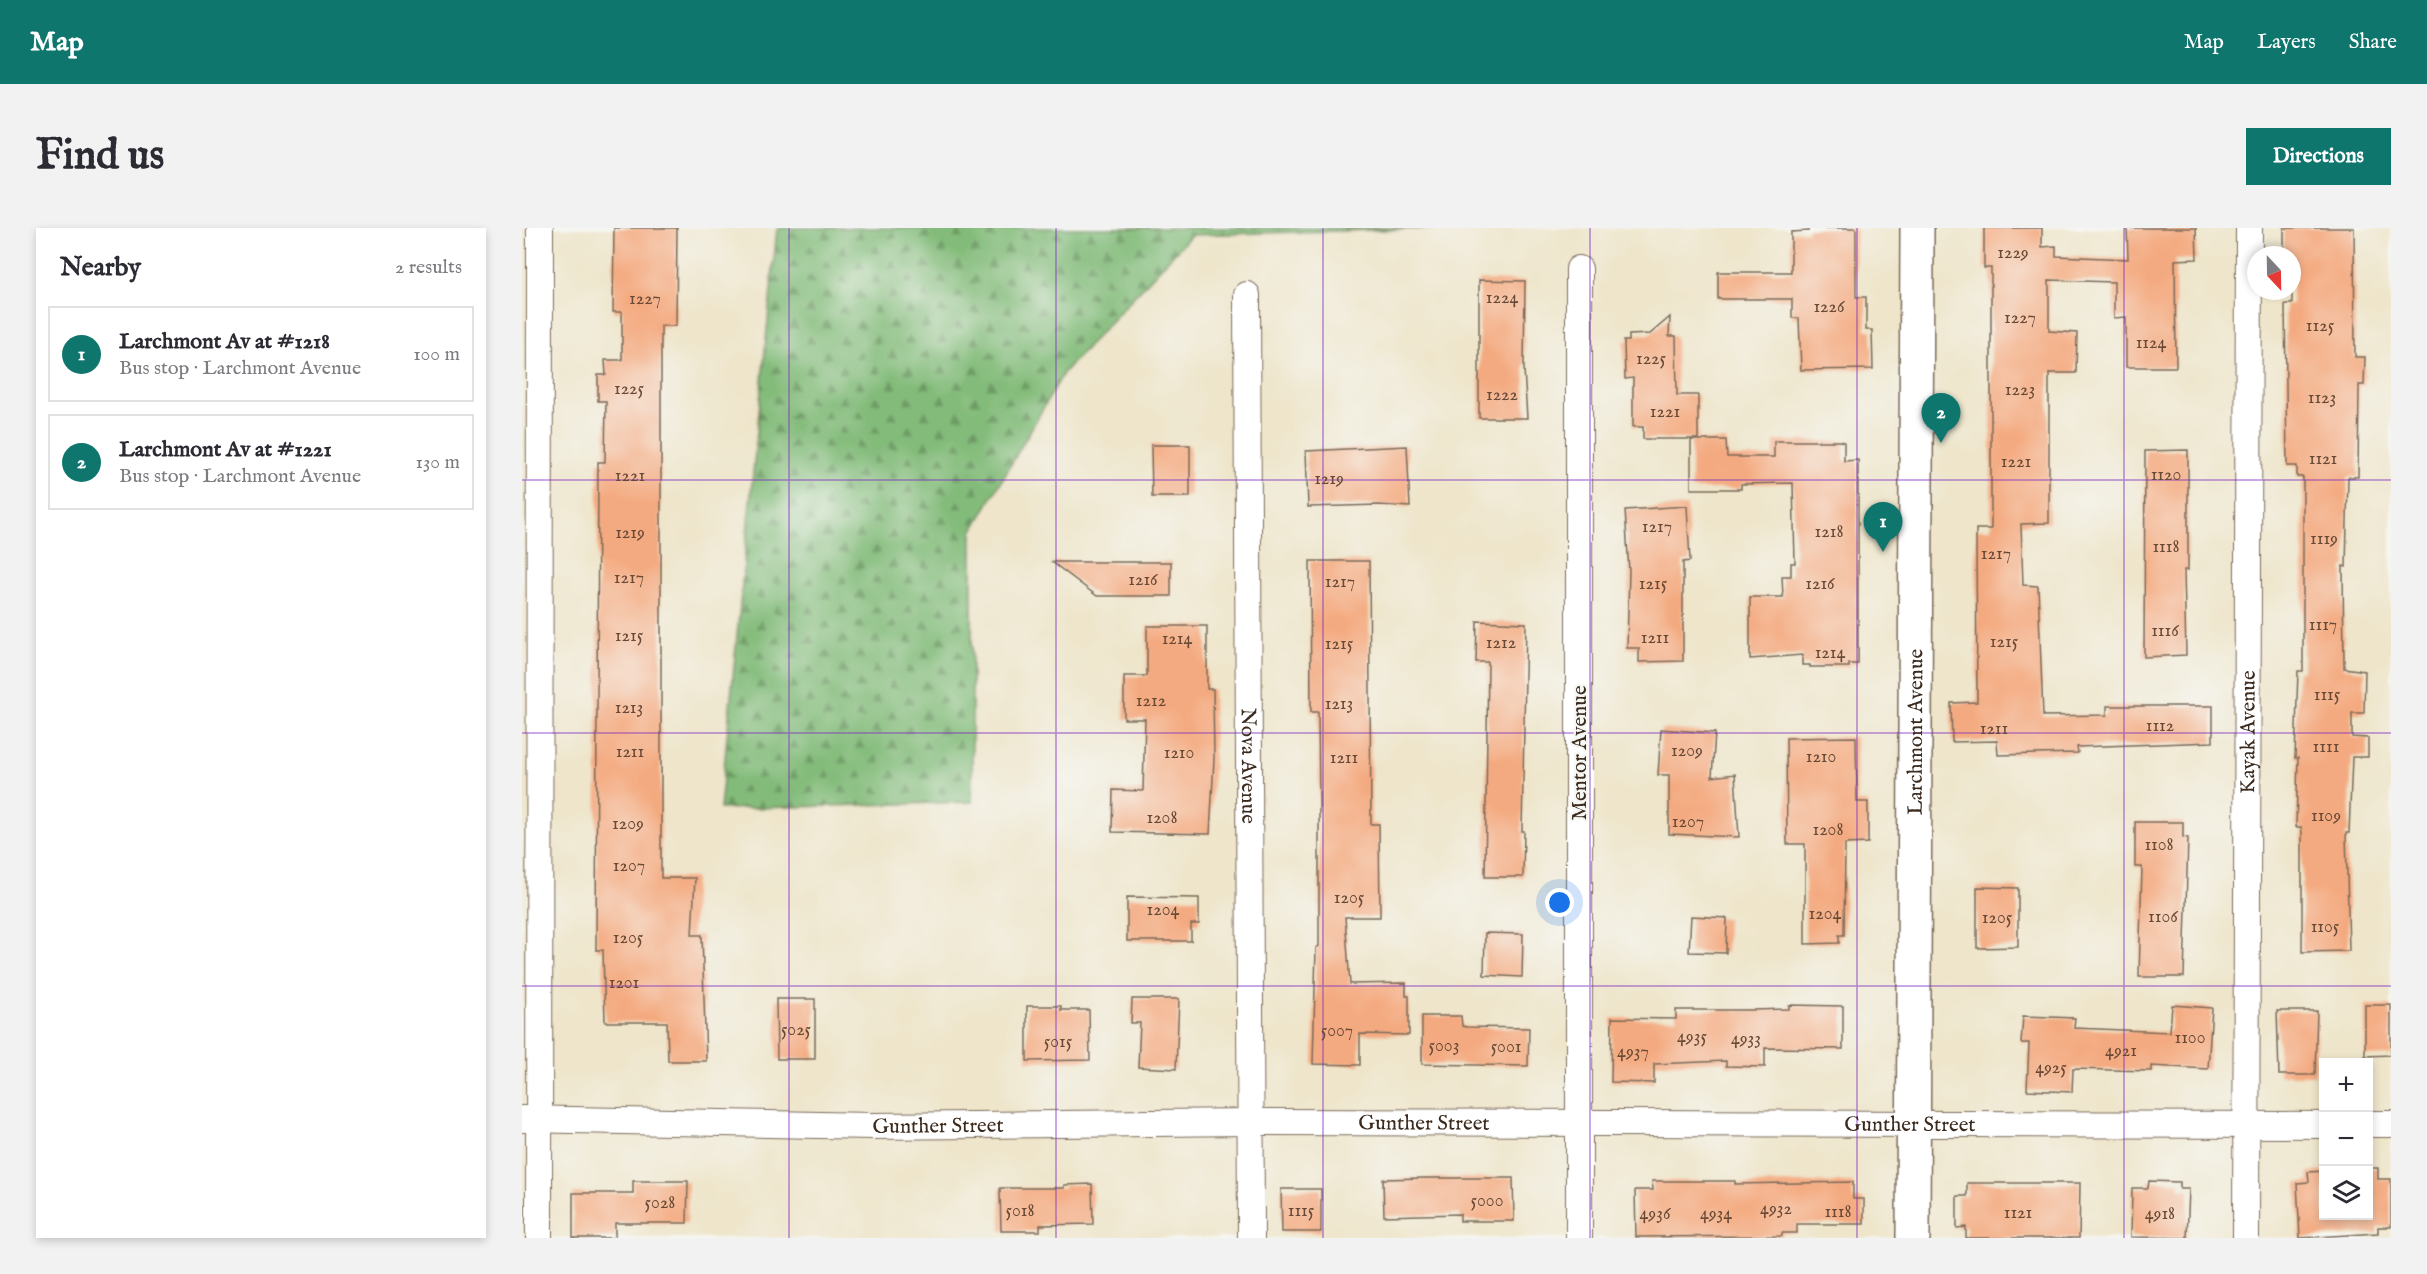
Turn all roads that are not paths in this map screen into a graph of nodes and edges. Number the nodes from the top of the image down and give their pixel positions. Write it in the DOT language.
graph roads {
  1 [pos="540,228"];
  2 [pos="1917,228"];
  3 [pos="2248,228"];
  4 [pos="1579,269"];
  5 [pos="1247,295"];
  6 [pos="531,1119"];
  7 [pos="1250,1122"];
  8 [pos="1579,1122"];
  9 [pos="1913,1124"];
  10 [pos="2373,1124"];
  11 [pos="2391,1124"];
  12 [pos="2319,1125"];
  13 [pos="2246,1126"];
  14 [pos="539,1238"];
  15 [pos="1251,1238"];
  16 [pos="1579,1238"];
  17 [pos="1913,1238"];
  18 [pos="2246,1238"];
  1 -- 6 [label="street"];
  2 -- 9 [label="street, Larchmont Avenue"];
  3 -- 13 [label="street, Kayak Avenue"];
  4 -- 8 [label="street, Mentor Avenue"];
  5 -- 7 [label="street, Nova Avenue"];
  6 -- 7 [label="street, Gunther Street"];
  6 -- 14 [label="street"];
  7 -- 8 [label="street, Gunther Street"];
  7 -- 15 [label="street, Nova Avenue"];
  8 -- 9 [label="street, Gunther Street"];
  8 -- 16 [label="street, Mentor Avenue"];
  9 -- 13 [label="street, Gunther Street"];
  9 -- 17 [label="street, Larchmont Avenue"];
  10 -- 11 [label="street"];
  12 -- 13 [label="street, Gunther Street"];
  13 -- 18 [label="street, Kayak Avenue"];
}
